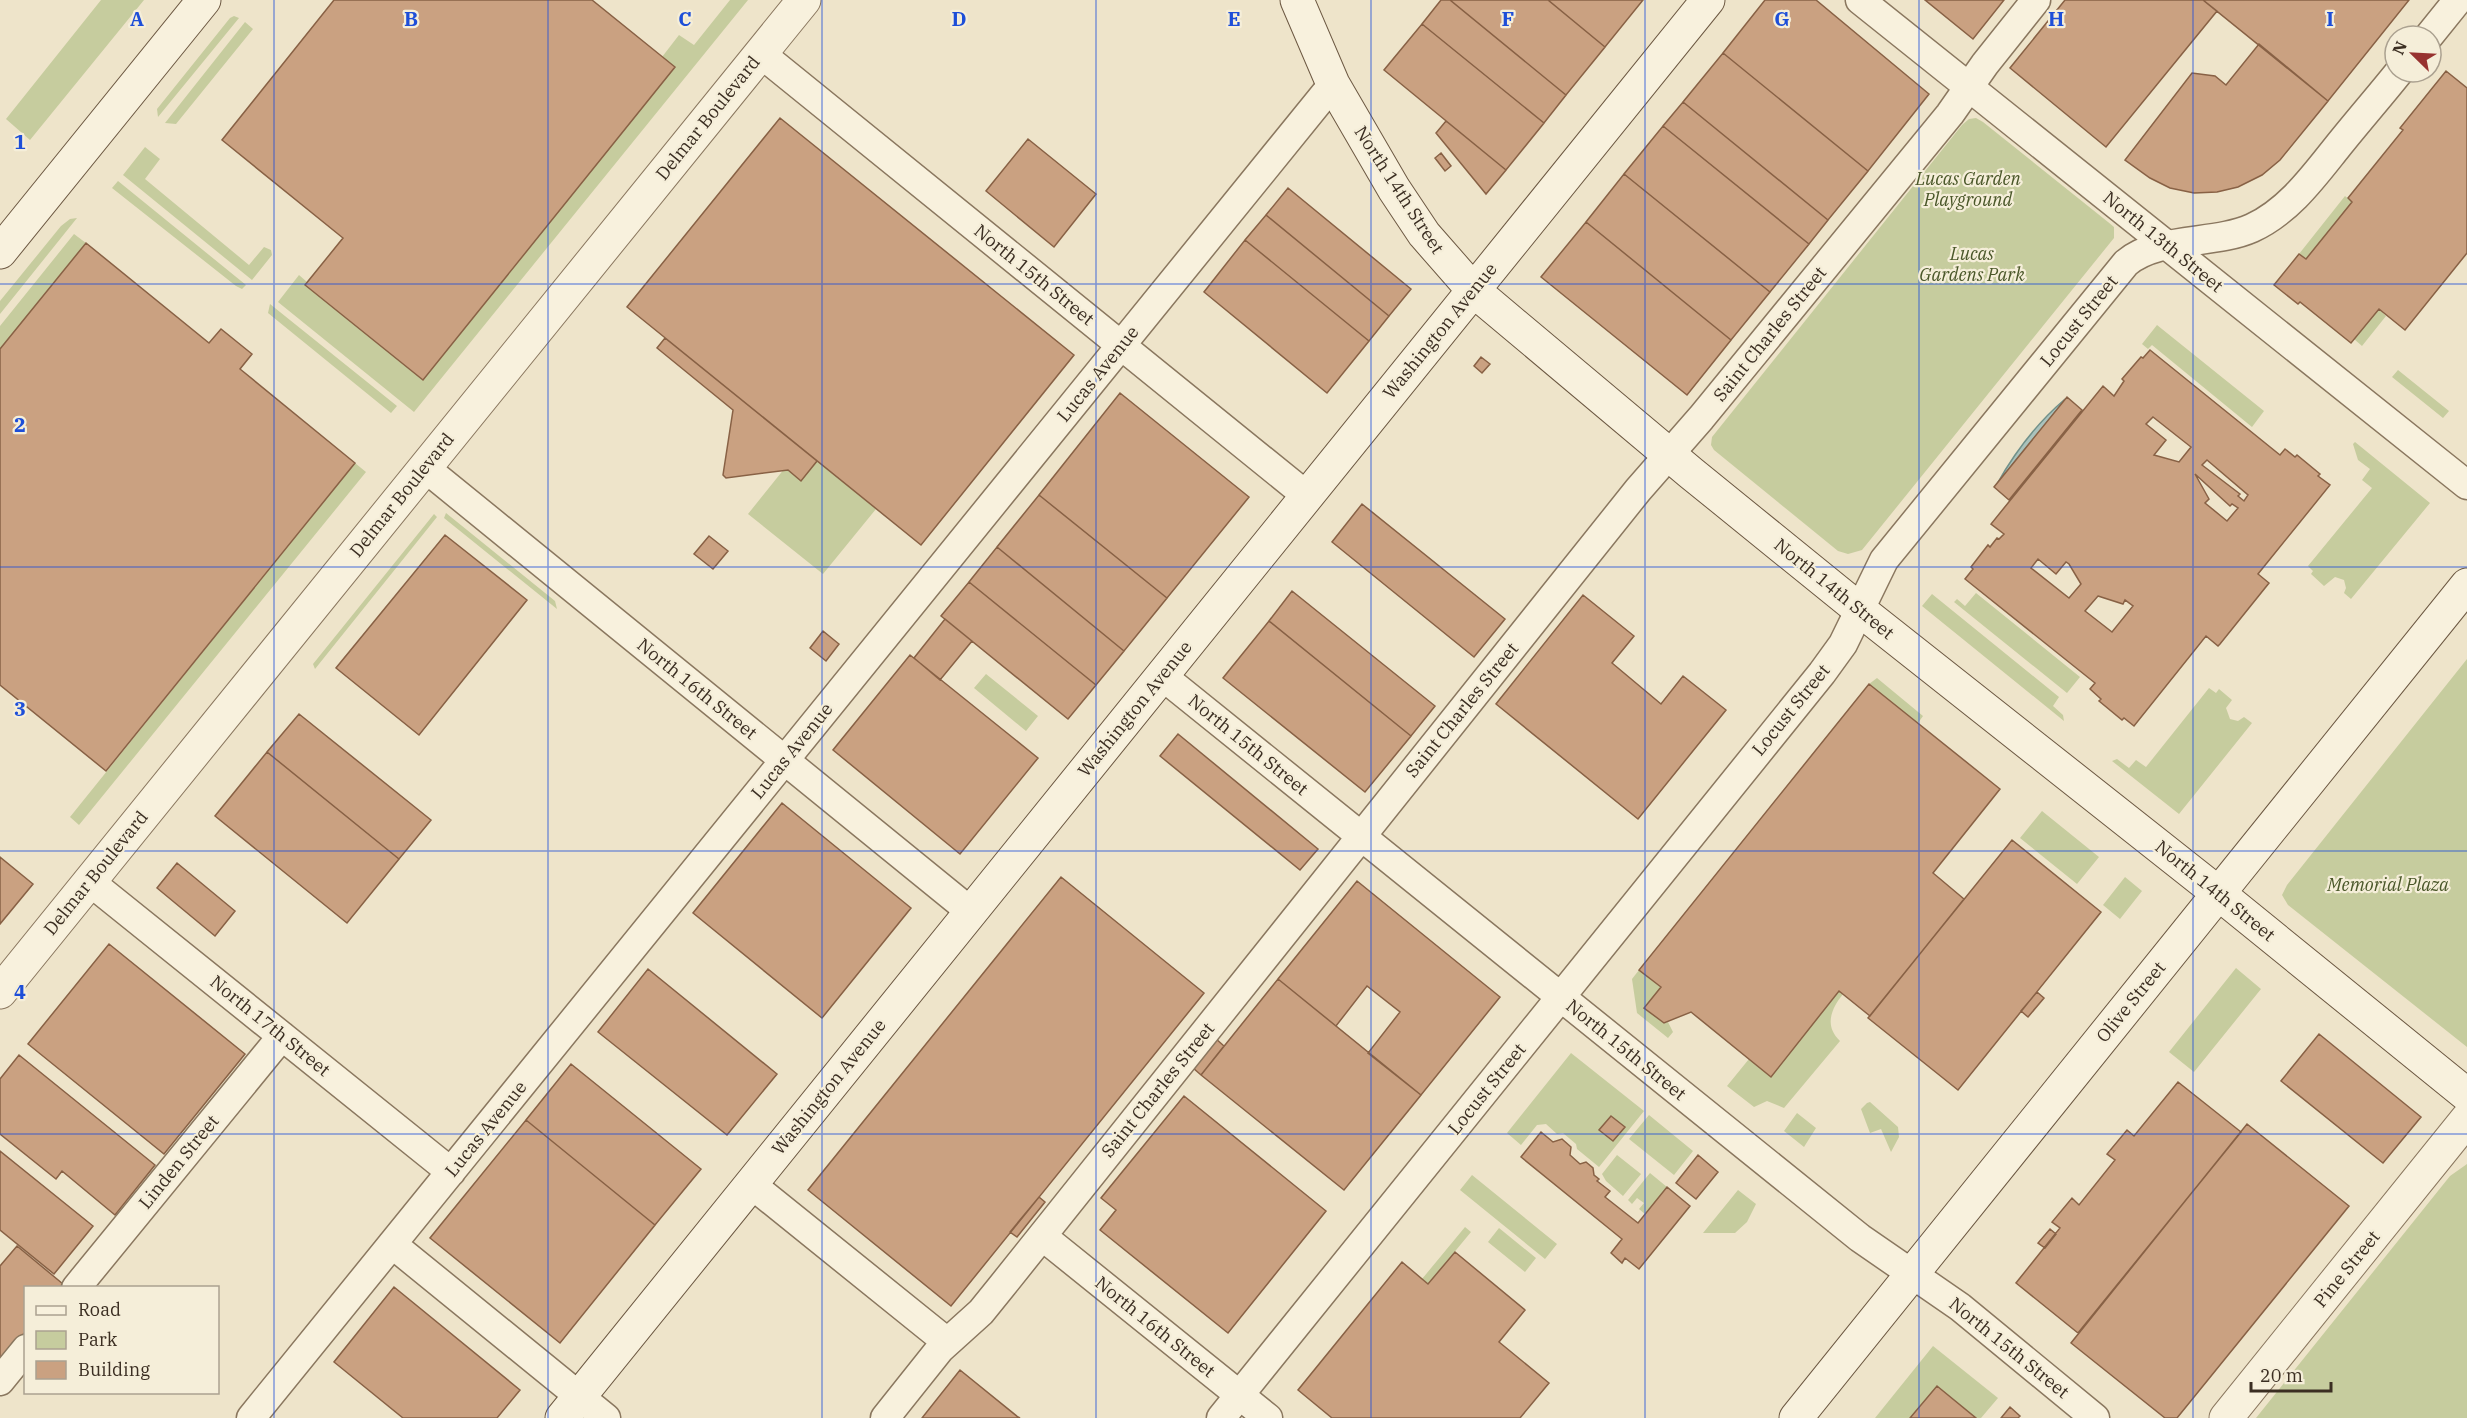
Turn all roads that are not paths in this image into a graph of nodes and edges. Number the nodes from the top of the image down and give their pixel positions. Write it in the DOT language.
graph roads {
  1 [pos="204,0"];
  2 [pos="804,0"];
  3 [pos="1297,0"];
  4 [pos="1708,0"];
  5 [pos="1860,0"];
  6 [pos="2036,0"];
  7 [pos="2458,0"];
  8 [pos="2439,24"];
  9 [pos="760,53"];
  10 [pos="1333,84"];
  11 [pos="2389,84"];
  12 [pos="1969,87"];
  13 [pos="2170,246"];
  14 [pos="0,252"];
  15 [pos="1473,290"];
  16 [pos="1121,346"];
  17 [pos="1669,454"];
  18 [pos="424,467"];
  19 [pos="2467,485"];
  20 [pos="1307,496"];
  21 [pos="2467,585"];
  22 [pos="1860,610"];
  23 [pos="1161,675"];
  24 [pos="785,760"];
  25 [pos="1361,836"];
  26 [pos="89,881"];
  27 [pos="2218,893"];
  28 [pos="970,911"];
  29 [pos="0,992"];
  30 [pos="1560,997"];
  31 [pos="282,1036"];
  32 [pos="2467,1095"];
  33 [pos="2467,1119"];
  34 [pos="451,1172"];
  35 [pos="751,1184"];
  36 [pos="1042,1236"];
  37 [pos="392,1245"];
  38 [pos="1912,1275"];
  39 [pos="77,1286"];
  40 [pos="947,1342"];
  41 [pos="24,1352"];
  42 [pos="0,1381"];
  43 [pos="1239,1395"];
  44 [pos="571,1407"];
  45 [pos="251,1418"];
  46 [pos="606,1418"];
  47 [pos="885,1418"];
  48 [pos="1221,1418"];
  49 [pos="1268,1418"];
  50 [pos="1796,1418"];
  51 [pos="2095,1418"];
  52 [pos="2226,1418"];
  1 -- 14 [label="main road"];
  2 -- 9 [label="main road, Delmar Boulevard"];
  3 -- 10 [label="main road, North 14th Street"];
  4 -- 15 [label="main road, Washington Avenue"];
  5 -- 12 [label="street, North 13th Street"];
  6 -- 12 [label="street, Saint Charles Street"];
  7 -- 8 [label="street"];
  9 -- 16 [label="street, North 15th Street"];
  9 -- 18 [label="main road, Delmar Boulevard"];
  10 -- 15 [label="main road, North 14th Street"];
  10 -- 16 [label="street, Lucas Avenue"];
  11 -- 13 [label="street, Locust Street"];
  12 -- 13 [label="street, North 13th Street"];
  12 -- 17 [label="street, Saint Charles Street"];
  13 -- 19 [label="street, North 13th Street"];
  13 -- 22 [label="street, Locust Street"];
  15 -- 17 [label="main road, North 14th Street"];
  15 -- 20 [label="main road, Washington Avenue"];
  16 -- 20 [label="street, North 15th Street"];
  16 -- 24 [label="street, Lucas Avenue"];
  17 -- 22 [label="main road, North 14th Street"];
  17 -- 25 [label="street, Saint Charles Street"];
  18 -- 24 [label="street, North 16th Street"];
  18 -- 26 [label="main road, Delmar Boulevard"];
  20 -- 23 [label="main road, Washington Avenue"];
  21 -- 27 [label="main road, Olive Street"];
  22 -- 27 [label="main road, North 14th Street"];
  22 -- 30 [label="street, Locust Street"];
  23 -- 25 [label="street, North 15th Street"];
  23 -- 28 [label="main road, Washington Avenue"];
  24 -- 28 [label="street, North 16th Street"];
  24 -- 34 [label="street, Lucas Avenue"];
  25 -- 30 [label="street, North 15th Street"];
  25 -- 36 [label="street, Saint Charles Street"];
  26 -- 29 [label="main road, Delmar Boulevard"];
  26 -- 31 [label="street, North 17th Street"];
  27 -- 32 [label="main road, North 14th Street"];
  27 -- 38 [label="main road, Olive Street"];
  28 -- 35 [label="main road, Washington Avenue"];
  30 -- 38 [label="street, North 15th Street"];
  30 -- 43 [label="street, Locust Street"];
  31 -- 34 [label="street, North 17th Street"];
  31 -- 39 [label="street, Linden Street"];
  33 -- 52 [label="main road, Pine Street"];
  34 -- 37 [label="street, Lucas Avenue"];
  35 -- 40 [label="street"];
  35 -- 44 [label="main road, Washington Avenue"];
  36 -- 40 [label="street, Saint Charles Street"];
  36 -- 43 [label="street, North 16th Street"];
  37 -- 44 [label="street"];
  37 -- 45 [label="street, Lucas Avenue"];
  38 -- 50 [label="main road, Olive Street"];
  38 -- 51 [label="street, North 15th Street"];
  40 -- 47 [label="street, Saint Charles Street"];
  41 -- 42 [label="street"];
  43 -- 48 [label="street, Locust Street"];
  43 -- 49 [label="street, North 16th Street"];
  44 -- 46 [label="street"];
}
